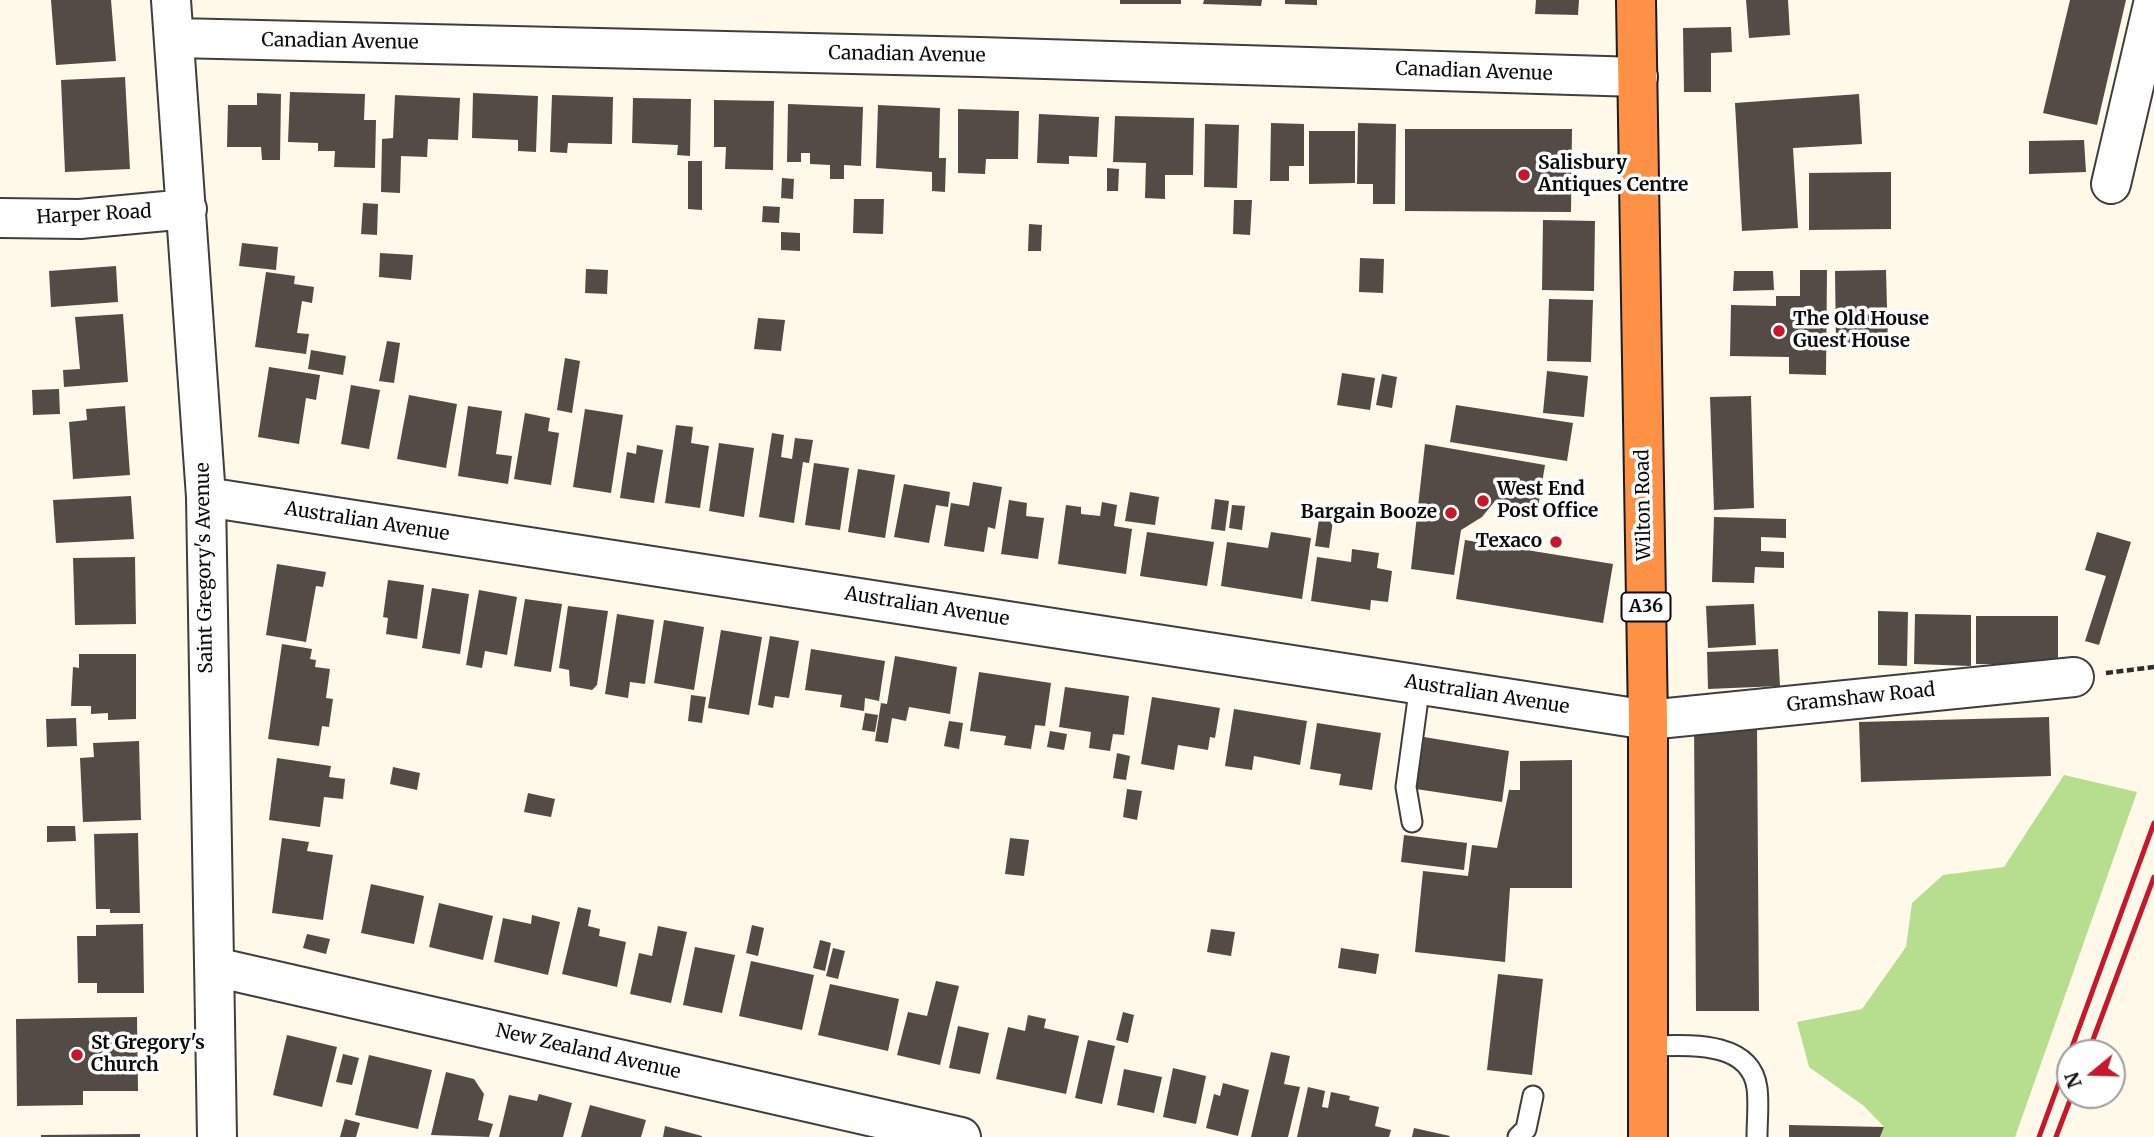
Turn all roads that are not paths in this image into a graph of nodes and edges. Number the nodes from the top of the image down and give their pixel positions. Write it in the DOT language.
graph roads {
  1 [pos="171,0"];
  2 [pos="1636,0"];
  3 [pos="2154,0"];
  4 [pos="176,38"];
  5 [pos="1638,77"];
  6 [pos="2111,184"];
  7 [pos="187,209"];
  8 [pos="0,218"];
  9 [pos="206,498"];
  10 [pos="2074,677"];
  11 [pos="1420,684"];
  12 [pos="1648,720"];
  13 [pos="1412,822"];
  14 [pos="215,967"];
  15 [pos="1647,1046"];
  16 [pos="1533,1096"];
  17 [pos="217,1137"];
  18 [pos="961,1137"];
  19 [pos="1518,1137"];
  20 [pos="1648,1137"];
  21 [pos="1757,1137"];
  1 -- 4 [label="street, Saint Gregory's Avenue"];
  2 -- 5 [label="highway, Wilton Road / A36"];
  3 -- 6 [label="street"];
  4 -- 5 [label="street, Canadian Avenue"];
  4 -- 7 [label="street, Saint Gregory's Avenue"];
  5 -- 12 [label="highway, Wilton Road / A36"];
  7 -- 8 [label="street, Harper Road"];
  7 -- 9 [label="street, Saint Gregory's Avenue"];
  9 -- 11 [label="street, Australian Avenue"];
  9 -- 14 [label="street, Saint Gregory's Avenue"];
  10 -- 12 [label="street, Gramshaw Road"];
  11 -- 12 [label="street, Australian Avenue"];
  11 -- 13 [label="lane"];
  12 -- 15 [label="highway, Wilton Road / A36"];
  14 -- 17 [label="street, Saint Gregory's Avenue"];
  14 -- 18 [label="street, New Zealand Avenue"];
  15 -- 20 [label="highway, Wilton Road / A36"];
  15 -- 21 [label="lane"];
  16 -- 19 [label="lane"];
}
